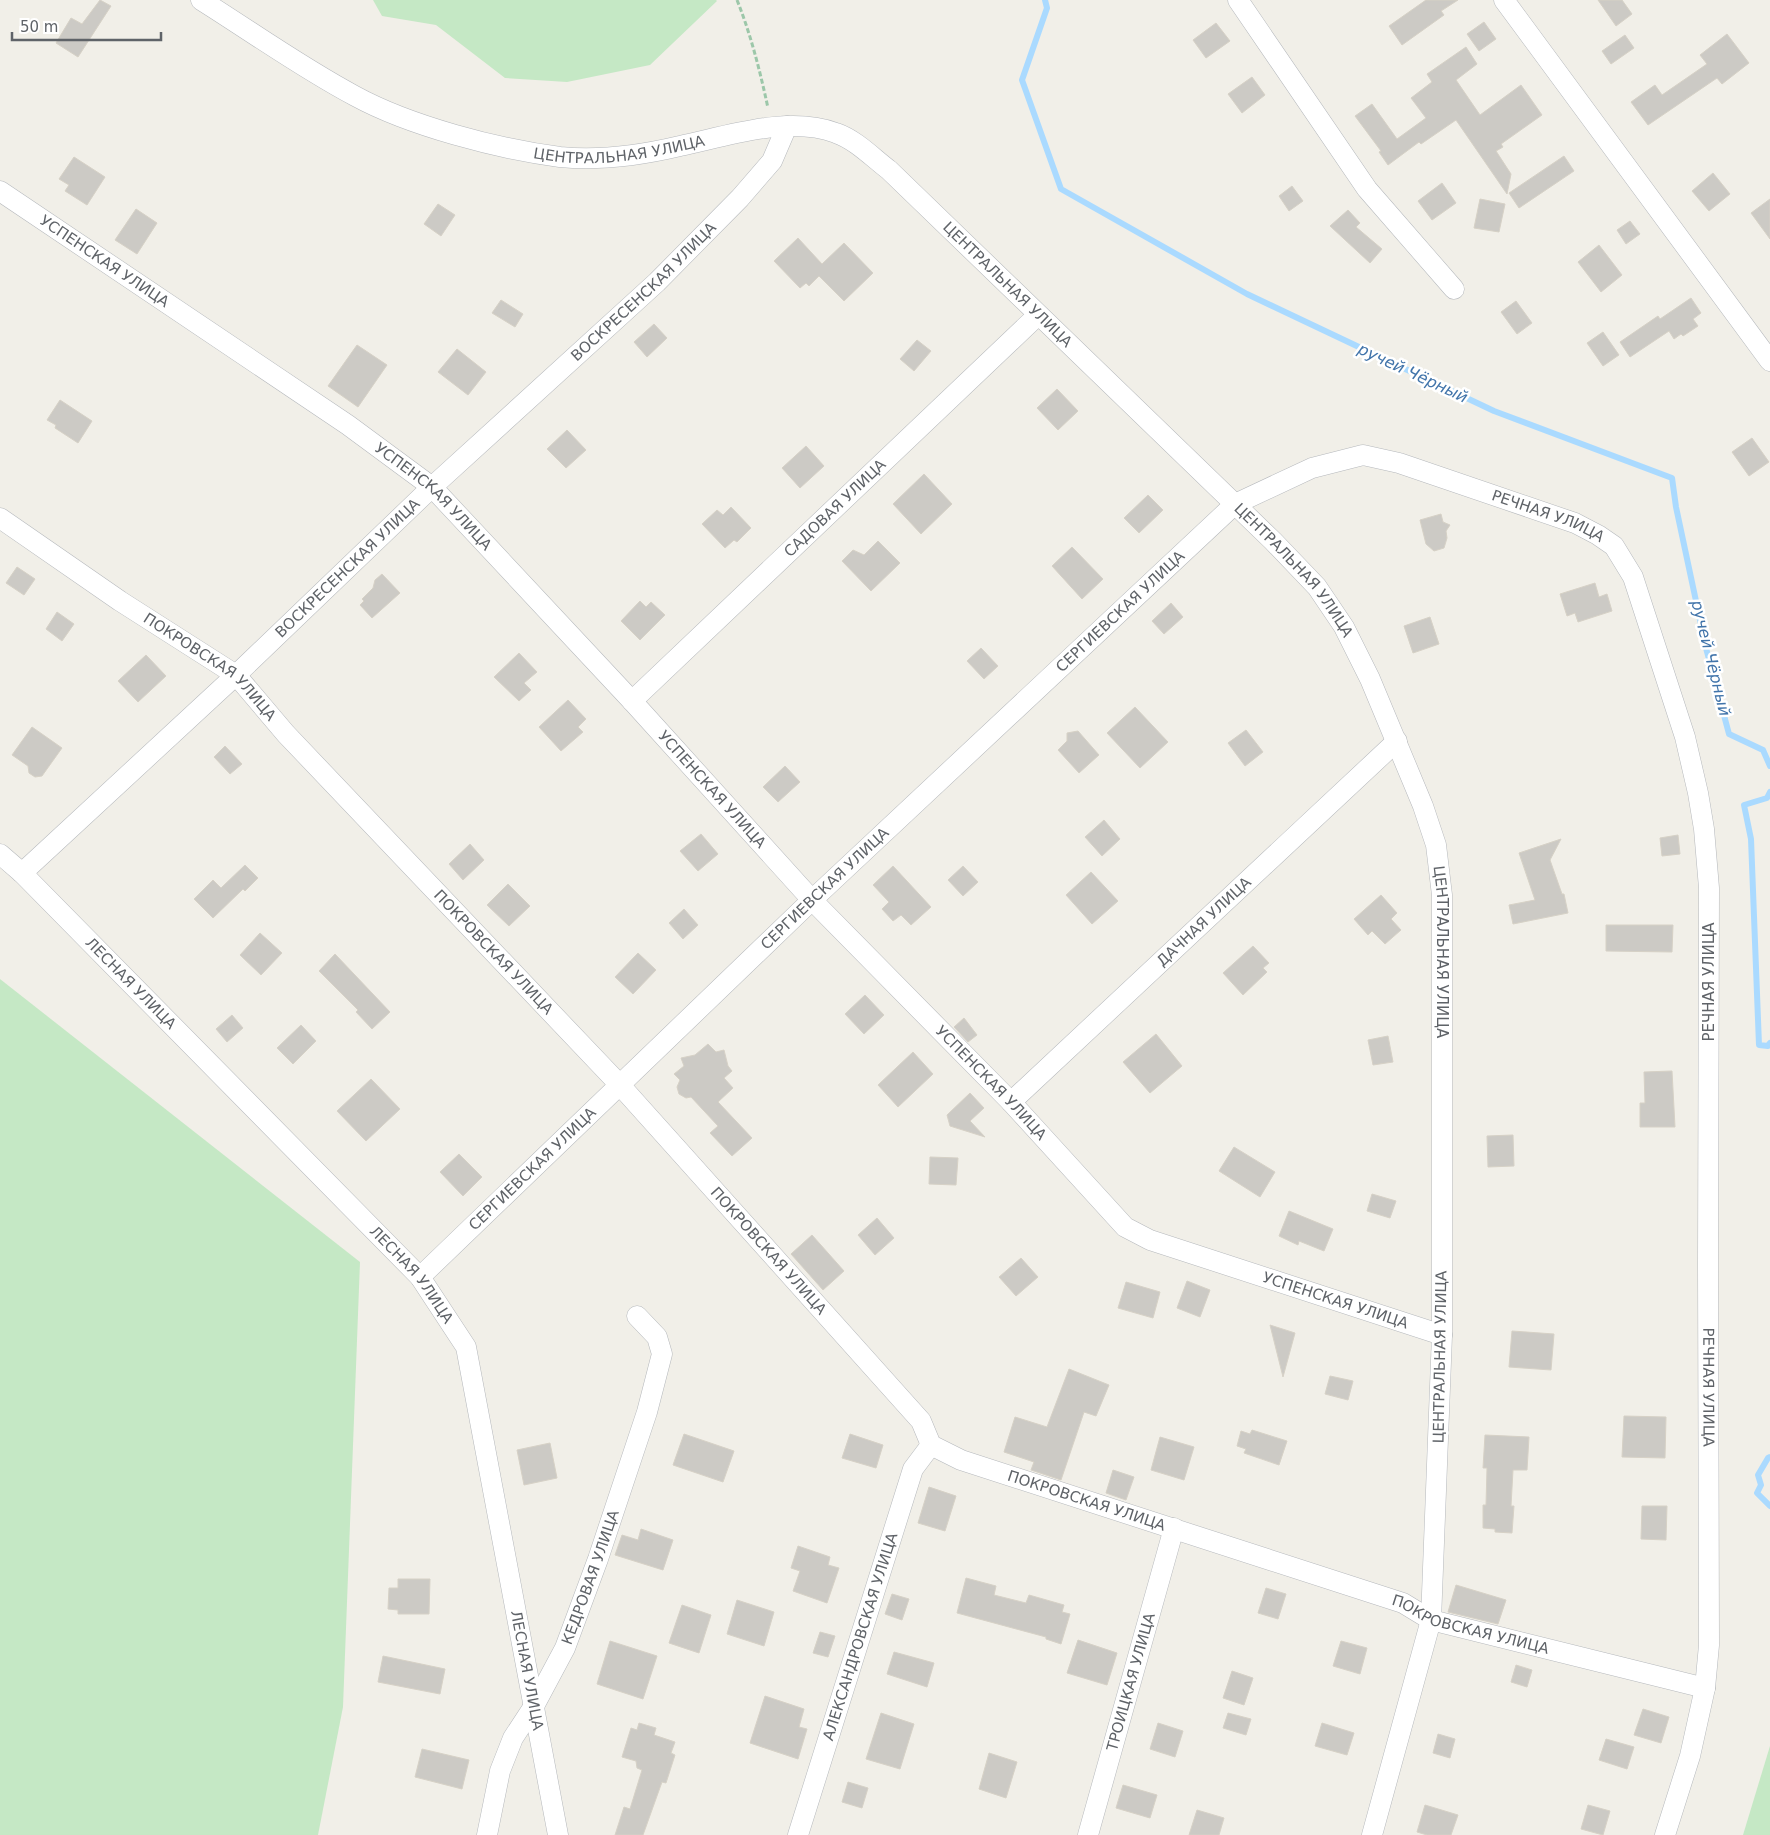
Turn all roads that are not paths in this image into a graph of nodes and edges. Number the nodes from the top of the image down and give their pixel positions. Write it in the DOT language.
graph roads {
  1 [pos="201,0"];
  2 [pos="1238,0"];
  3 [pos="1504,0"];
  4 [pos="780,127"];
  5 [pos="0,191"];
  6 [pos="1454,289"];
  7 [pos="1038,315"];
  8 [pos="1770,361"];
  9 [pos="432,487"];
  10 [pos="1235,504"];
  11 [pos="0,518"];
  12 [pos="236,675"];
  13 [pos="632,701"];
  14 [pos="1397,741"];
  15 [pos="0,854"];
  16 [pos="22,874"];
  17 [pos="812,900"];
  18 [pos="619,1084"];
  19 [pos="1011,1102"];
  20 [pos="420,1277"];
  21 [pos="637,1316"];
  22 [pos="1442,1335"];
  23 [pos="931,1445"];
  24 [pos="1174,1528"];
  25 [pos="1431,1620"];
  26 [pos="1704,1688"];
  27 [pos="534,1706"];
  28 [pos="487,1835"];
  29 [pos="558,1835"];
  30 [pos="798,1835"];
  31 [pos="1088,1835"];
  32 [pos="1372,1835"];
  33 [pos="1665,1835"];
  1 -- 4 [label="street, ЦЕНТРАЛЬНАЯ УЛИЦА"];
  2 -- 6 [label="street"];
  3 -- 8 [label="street"];
  4 -- 7 [label="street, ЦЕНТРАЛЬНАЯ УЛИЦА"];
  4 -- 9 [label="street, ВОСКРЕСЕНСКАЯ УЛИЦА"];
  5 -- 9 [label="street, УСПЕНСКАЯ УЛИЦА"];
  7 -- 10 [label="street, ЦЕНТРАЛЬНАЯ УЛИЦА"];
  7 -- 13 [label="street, САДОВАЯ УЛИЦА"];
  9 -- 12 [label="street, ВОСКРЕСЕНСКАЯ УЛИЦА"];
  9 -- 13 [label="street, УСПЕНСКАЯ УЛИЦА"];
  10 -- 14 [label="street, ЦЕНТРАЛЬНАЯ УЛИЦА"];
  10 -- 17 [label="street, СЕРГИЕВСКАЯ УЛИЦА"];
  10 -- 26 [label="street, РЕЧНАЯ УЛИЦА"];
  11 -- 12 [label="street, ПОКРОВСКАЯ УЛИЦА"];
  12 -- 16 [label="street, ВОСКРЕСЕНСКАЯ УЛИЦА"];
  12 -- 18 [label="street, ПОКРОВСКАЯ УЛИЦА"];
  13 -- 17 [label="street, УСПЕНСКАЯ УЛИЦА"];
  14 -- 19 [label="street, ДАЧНАЯ УЛИЦА"];
  14 -- 22 [label="street, ЦЕНТРАЛЬНАЯ УЛИЦА"];
  15 -- 16 [label="street, ЛЕСНАЯ УЛИЦА"];
  16 -- 20 [label="street, ЛЕСНАЯ УЛИЦА"];
  17 -- 18 [label="street, СЕРГИЕВСКАЯ УЛИЦА"];
  17 -- 19 [label="street, УСПЕНСКАЯ УЛИЦА"];
  18 -- 20 [label="street, СЕРГИЕВСКАЯ УЛИЦА"];
  18 -- 23 [label="street, ПОКРОВСКАЯ УЛИЦА"];
  19 -- 22 [label="street, УСПЕНСКАЯ УЛИЦА"];
  20 -- 27 [label="street, ЛЕСНАЯ УЛИЦА"];
  21 -- 27 [label="street, КЕДРОВАЯ УЛИЦА"];
  22 -- 25 [label="street, ЦЕНТРАЛЬНАЯ УЛИЦА"];
  23 -- 24 [label="street, ПОКРОВСКАЯ УЛИЦА"];
  23 -- 30 [label="street, АЛЕКСАНДРОВСКАЯ УЛИЦА"];
  24 -- 25 [label="street, ПОКРОВСКАЯ УЛИЦА"];
  24 -- 31 [label="street, ТРОИЦКАЯ УЛИЦА"];
  25 -- 26 [label="street, ПОКРОВСКАЯ УЛИЦА"];
  25 -- 32 [label="street, ЦЕНТРАЛЬНАЯ УЛИЦА"];
  26 -- 33 [label="street, РЕЧНАЯ УЛИЦА"];
  27 -- 28 [label="street, КЕДРОВАЯ УЛИЦА"];
  27 -- 29 [label="street, ЛЕСНАЯ УЛИЦА"];
}
